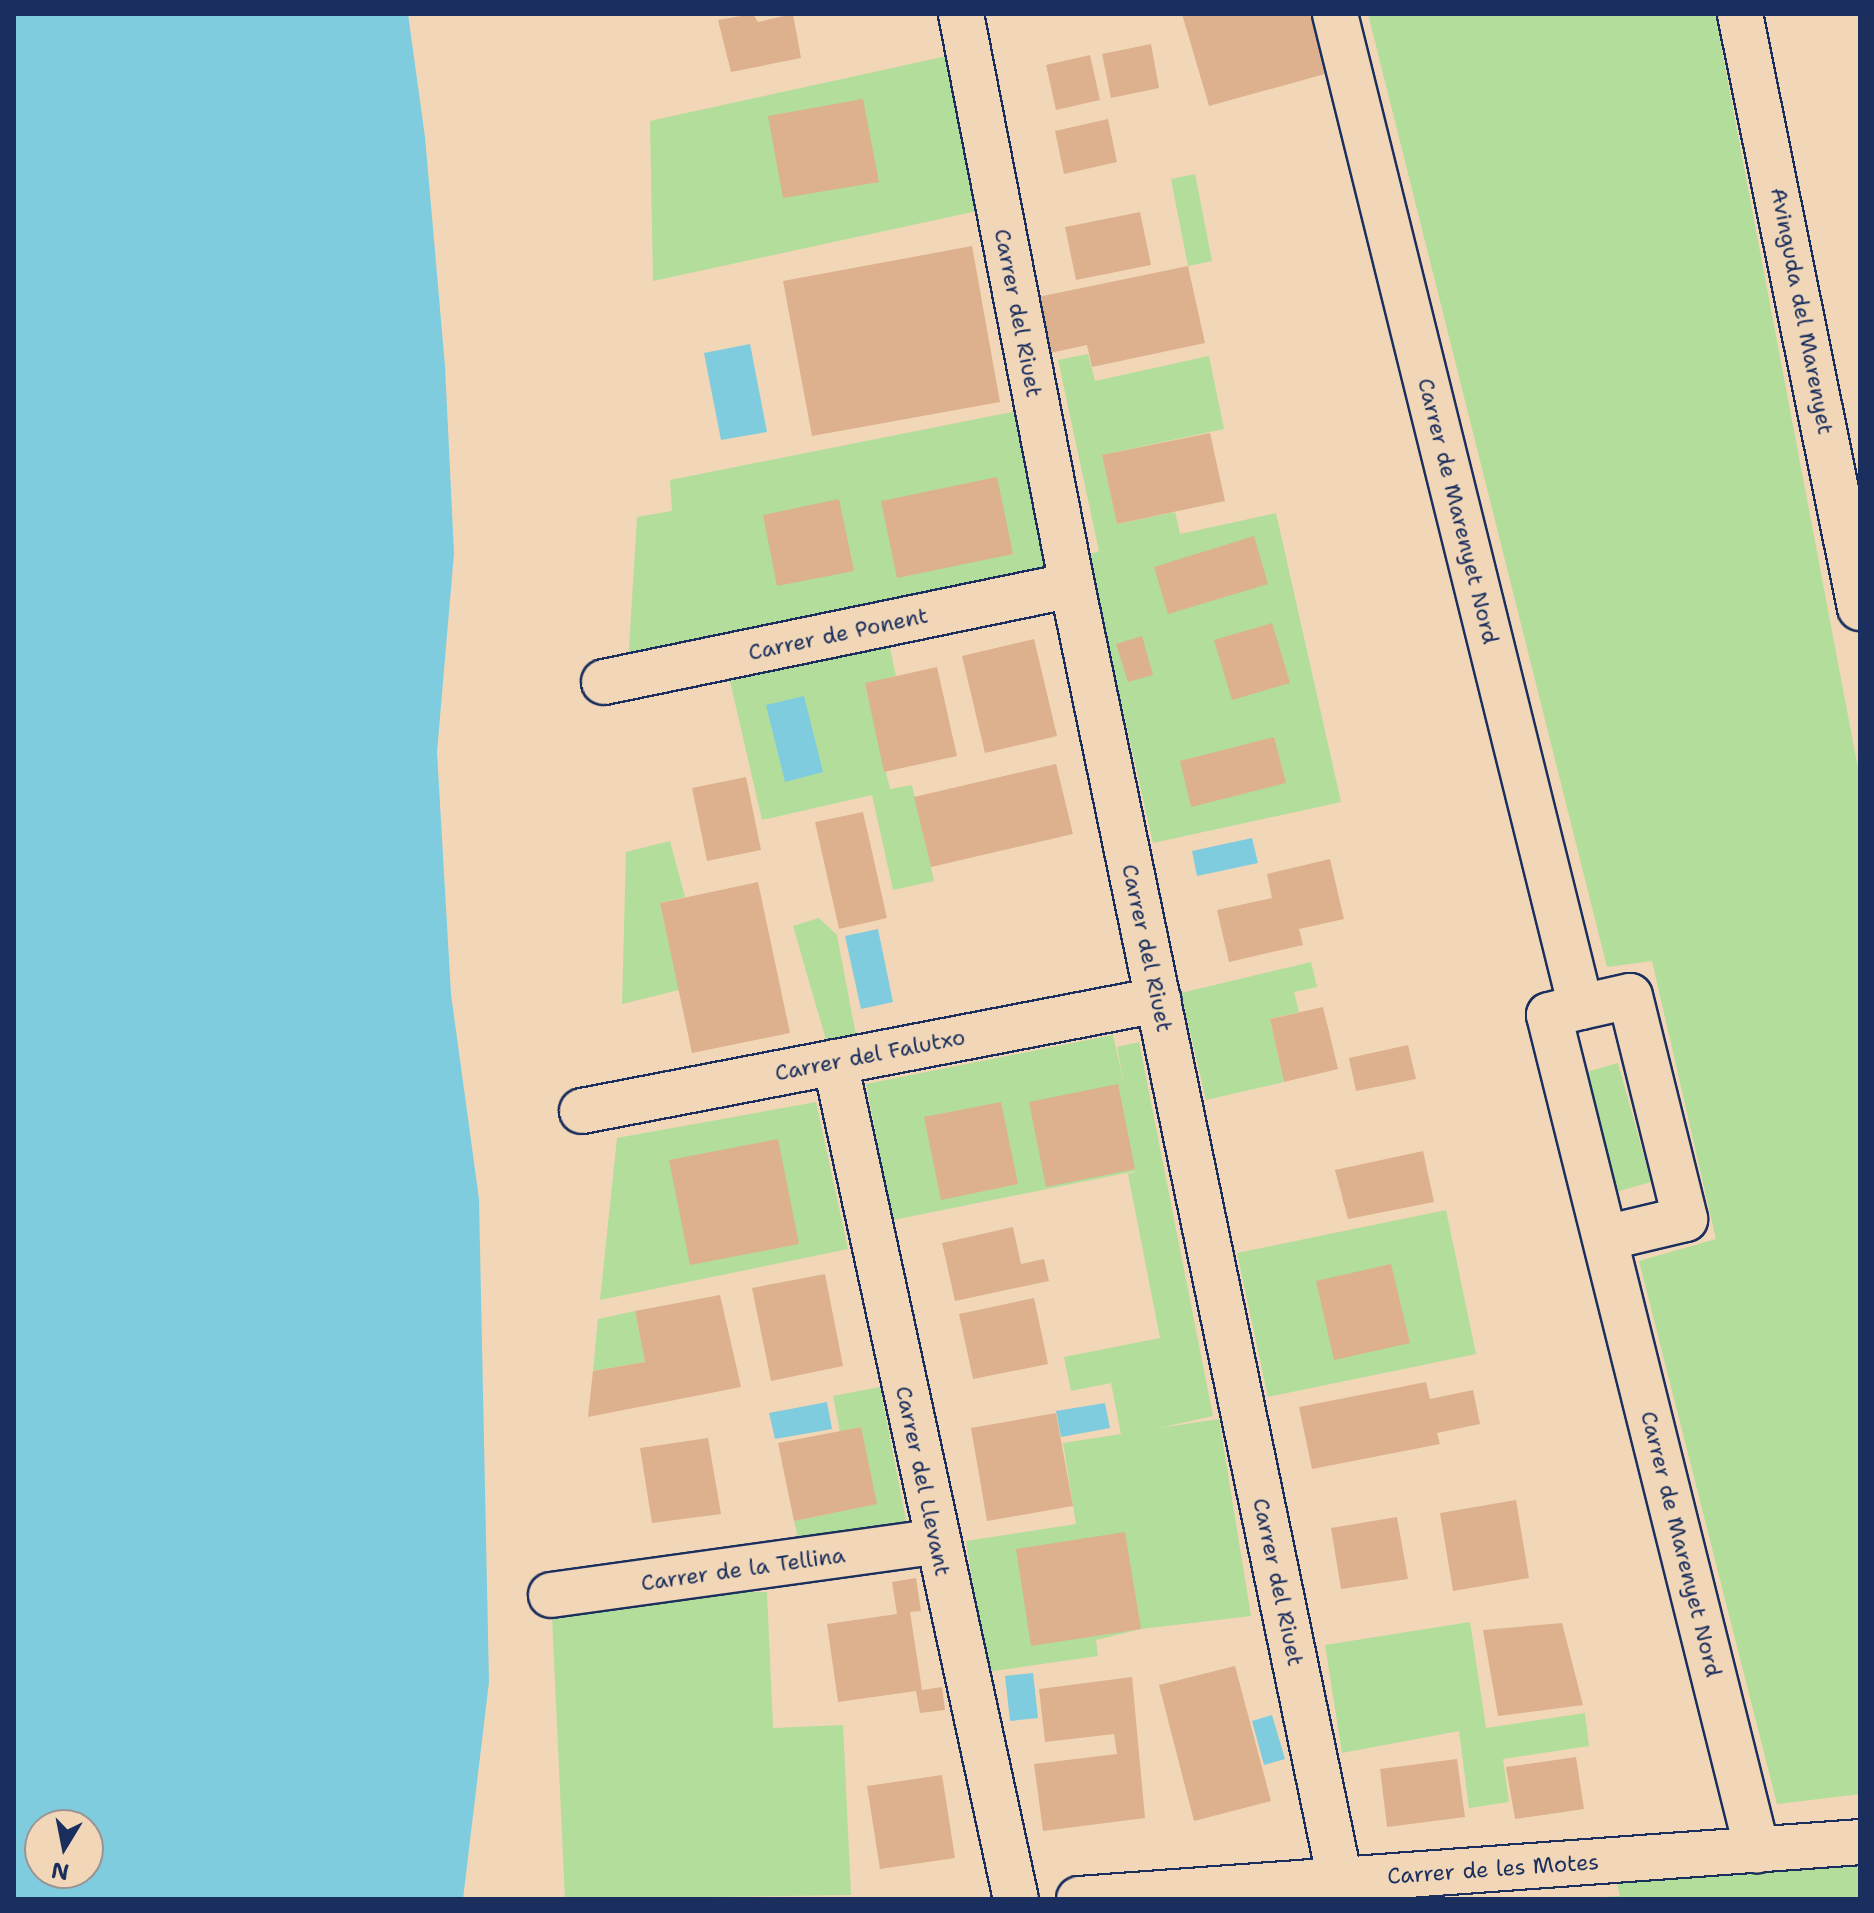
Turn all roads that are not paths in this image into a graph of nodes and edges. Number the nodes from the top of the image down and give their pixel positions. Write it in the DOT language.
graph roads {
  1 [pos="1335,14"];
  2 [pos="1740,14"];
  3 [pos="974,17"];
  4 [pos="1072,585"];
  5 [pos="1860,608"];
  6 [pos="604,682"];
  7 [pos="1158,1000"];
  8 [pos="1581,1007"];
  9 [pos="835,1062"];
  10 [pos="582,1111"];
  11 [pos="1605,1238"];
  12 [pos="935,1542"];
  13 [pos="551,1595"];
  14 [pos="1860,1842"];
  15 [pos="1757,1850"];
  16 [pos="1340,1880"];
  17 [pos="1165,1896"];
  18 [pos="1016,1899"];
  19 [pos="1079,1899"];
  1 -- 8 [label="street, Carrer de Marenyet Nord"];
  2 -- 5 [label="street, Avinguda del Marenyet"];
  3 -- 4 [label="street, Carrer del Riuet"];
  4 -- 6 [label="street, Carrer de Ponent"];
  4 -- 7 [label="street, Carrer del Riuet"];
  7 -- 9 [label="street, Carrer del Falutxo"];
  7 -- 16 [label="street, Carrer del Riuet"];
  8 -- 11 [label="street, Carrer de Marenyet Nord"];
  8 -- 11 [label="street, Carrer de Marenyet Nord"];
  9 -- 10 [label="street, Carrer del Falutxo"];
  9 -- 12 [label="street, Carrer del Llevant"];
  11 -- 15 [label="street, Carrer de Marenyet Nord"];
  12 -- 13 [label="street, Carrer de la Tellina"];
  12 -- 18 [label="street, Carrer del Llevant"];
  14 -- 15 [label="street, Carrer de les Motes"];
  15 -- 16 [label="street, Carrer de les Motes"];
  16 -- 17 [label="street, Carrer de les Motes"];
  17 -- 19 [label="street, Carrer de les Motes"];
}
